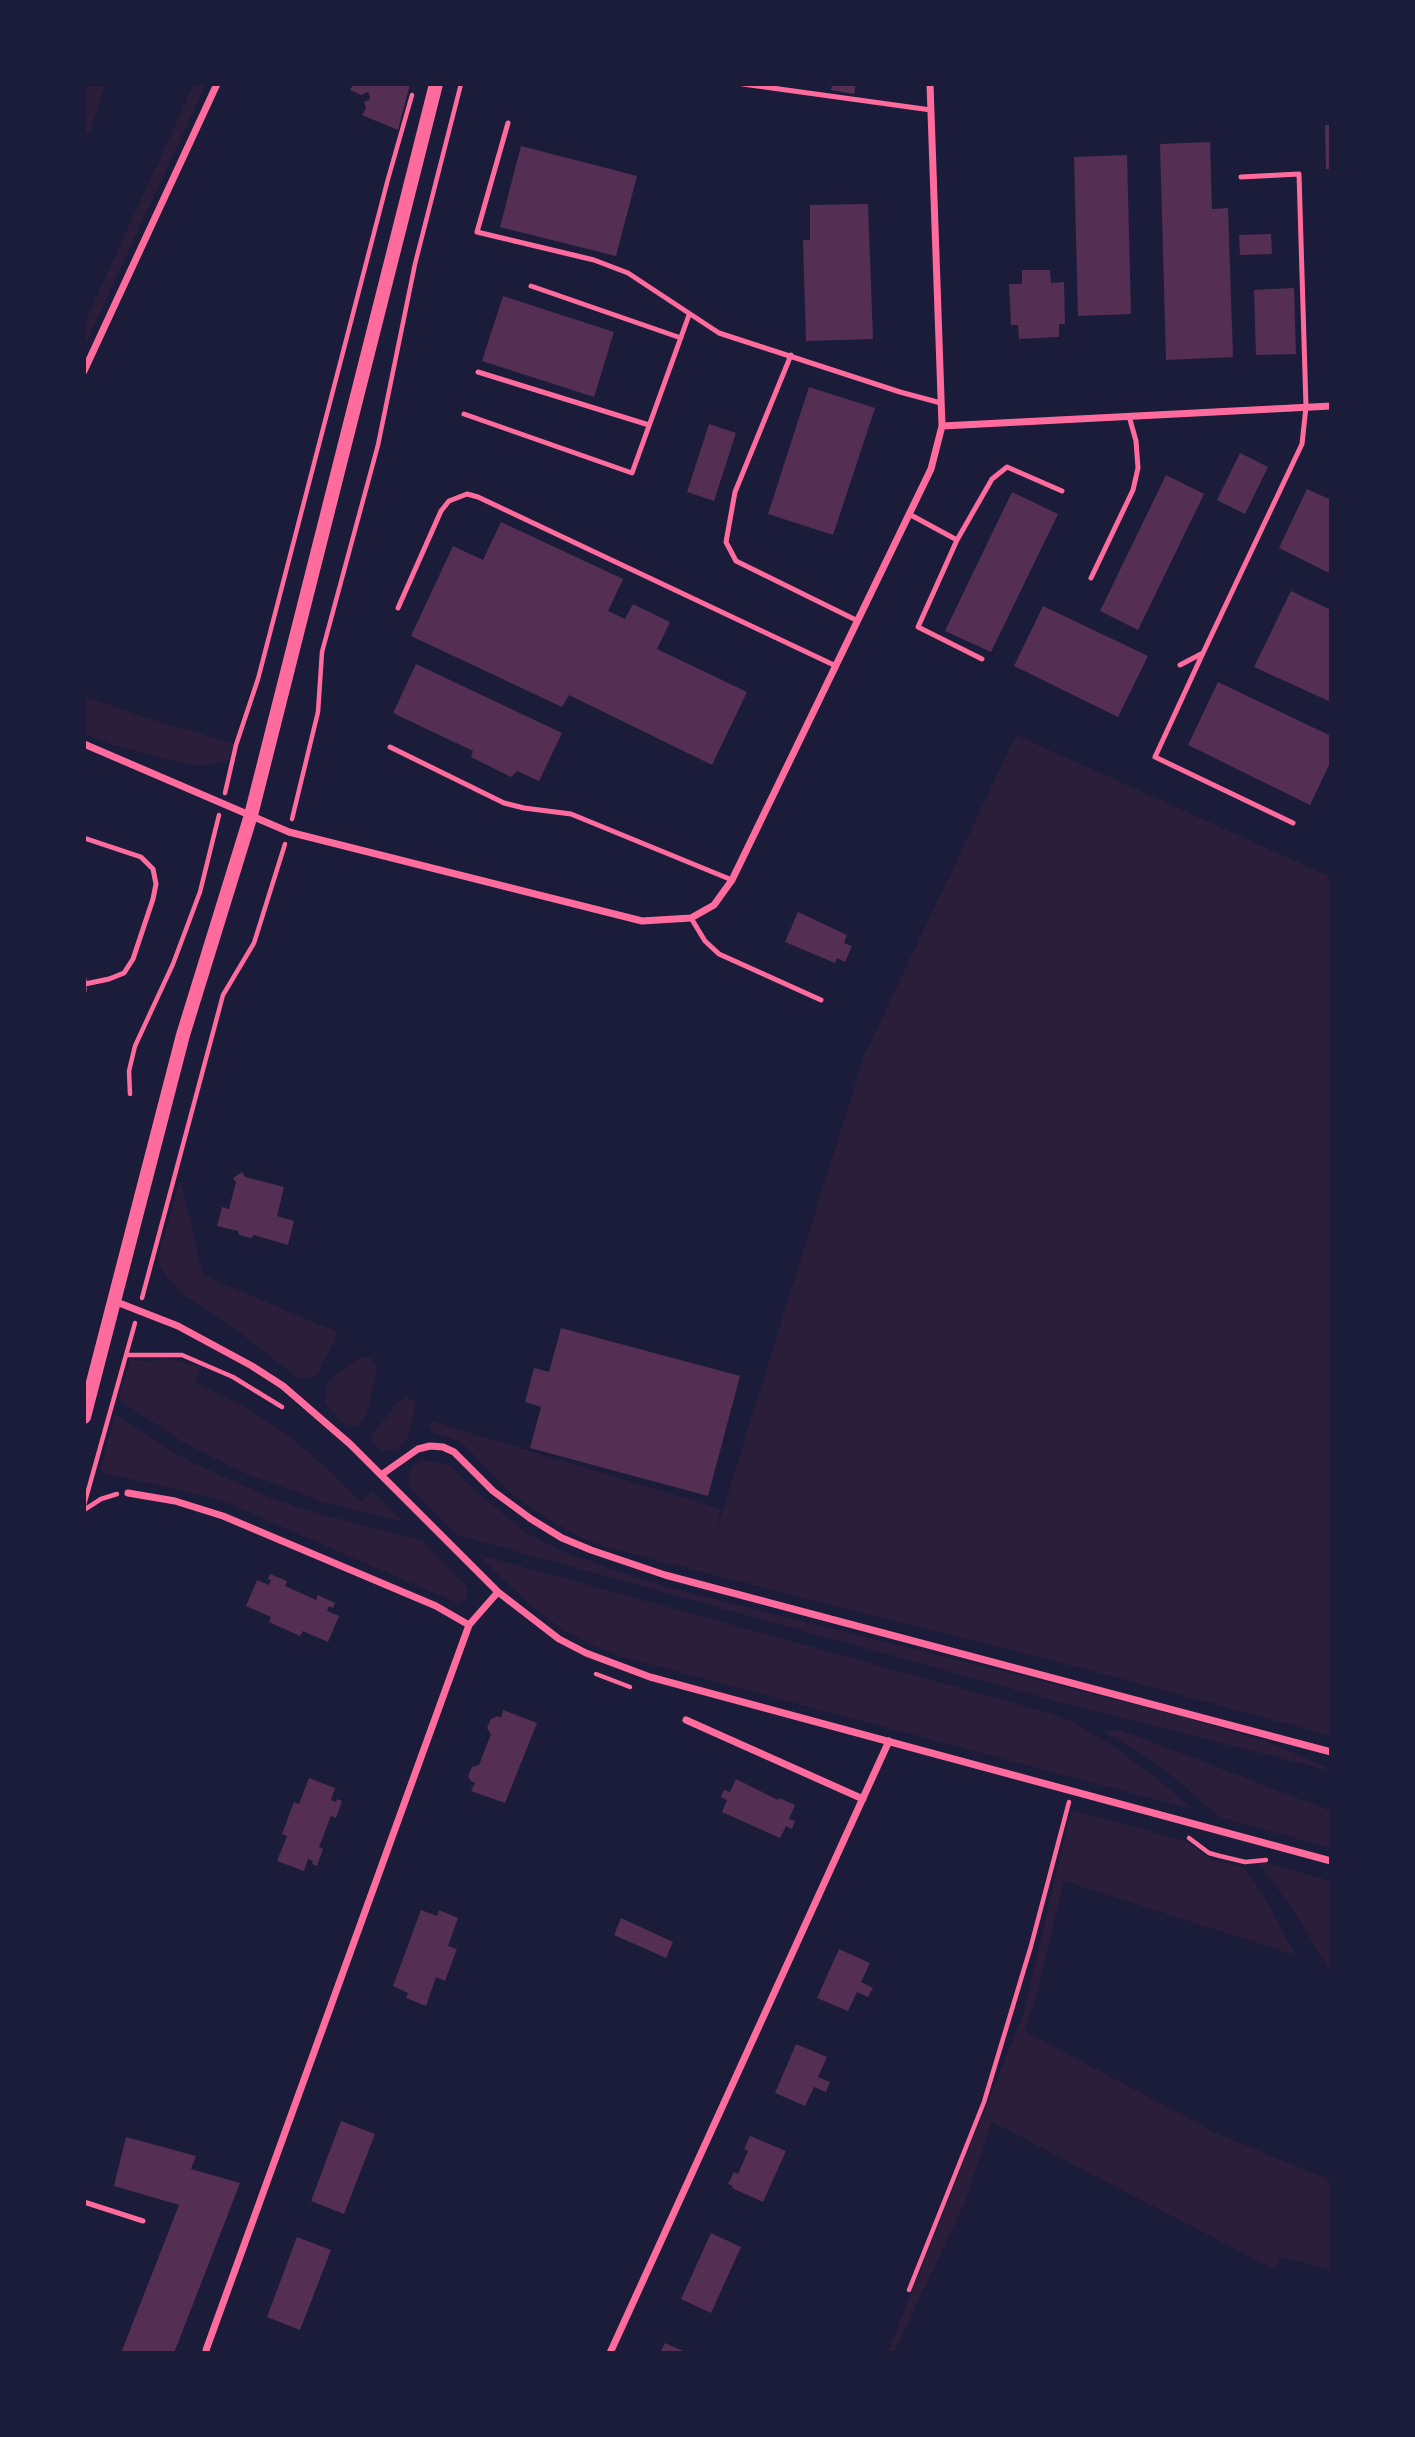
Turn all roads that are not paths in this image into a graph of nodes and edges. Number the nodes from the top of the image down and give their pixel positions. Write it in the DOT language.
graph roads {
  1 [pos="217,84"];
  2 [pos="436,84"];
  3 [pos="743,84"];
  4 [pos="930,84"];
  5 [pos="931,110"];
  6 [pos="508,123"];
  7 [pos="1241,177"];
  8 [pos="531,286"];
  9 [pos="689,315"];
  10 [pos="681,338"];
  11 [pos="791,355"];
  12 [pos="84,371"];
  13 [pos="478,372"];
  14 [pos="941,403"];
  15 [pos="1331,406"];
  16 [pos="1306,407"];
  17 [pos="464,414"];
  18 [pos="1129,416"];
  19 [pos="649,425"];
  20 [pos="942,426"];
  21 [pos="1062,491"];
  22 [pos="909,514"];
  23 [pos="957,540"];
  24 [pos="1091,578"];
  25 [pos="398,608"];
  26 [pos="858,621"];
  27 [pos="1203,653"];
  28 [pos="982,659"];
  29 [pos="1180,664"];
  30 [pos="836,666"];
  31 [pos="84,744"];
  32 [pos="390,747"];
  33 [pos="251,815"];
  34 [pos="1293,823"];
  35 [pos="84,838"];
  36 [pos="732,880"];
  37 [pos="691,918"];
  38 [pos="85,981"];
  39 [pos="84,991"];
  40 [pos="821,1000"];
  41 [pos="114,1301"];
  42 [pos="84,1417"];
  43 [pos="381,1475"];
  44 [pos="128,1493"];
  45 [pos="498,1592"];
  46 [pos="469,1625"];
  47 [pos="686,1720"];
  48 [pos="889,1741"];
  49 [pos="1331,1752"];
  50 [pos="863,1799"];
  51 [pos="1331,1861"];
  52 [pos="84,2202"];
  53 [pos="143,2221"];
  54 [pos="207,2353"];
  55 [pos="610,2353"];
  1 -- 12 [label="street"];
  2 -- 33 [label="main road"];
  3 -- 5 [label="lane"];
  4 -- 5 [label="street"];
  5 -- 14 [label="street"];
  6 -- 9 [label="lane"];
  7 -- 16 [label="lane"];
  8 -- 10 [label="lane"];
  9 -- 10 [label="lane"];
  9 -- 11 [label="lane"];
  10 -- 19 [label="lane"];
  11 -- 14 [label="lane"];
  11 -- 26 [label="lane"];
  13 -- 19 [label="lane"];
  14 -- 20 [label="street"];
  15 -- 16 [label="street"];
  16 -- 18 [label="street"];
  16 -- 27 [label="lane"];
  17 -- 19 [label="lane"];
  18 -- 20 [label="street"];
  18 -- 24 [label="lane"];
  20 -- 22 [label="street"];
  21 -- 23 [label="lane"];
  22 -- 23 [label="lane"];
  22 -- 26 [label="street"];
  23 -- 28 [label="lane"];
  25 -- 30 [label="lane"];
  26 -- 30 [label="street"];
  27 -- 29 [label="lane"];
  27 -- 34 [label="lane"];
  30 -- 36 [label="street"];
  31 -- 33 [label="street"];
  32 -- 36 [label="lane"];
  33 -- 37 [label="street"];
  33 -- 41 [label="main road"];
  35 -- 38 [label="lane"];
  36 -- 37 [label="street"];
  37 -- 40 [label="lane"];
  38 -- 39 [label="lane"];
  41 -- 42 [label="main road"];
  41 -- 43 [label="street"];
  43 -- 45 [label="street"];
  43 -- 49 [label="street"];
  44 -- 46 [label="street"];
  45 -- 46 [label="street"];
  45 -- 48 [label="street"];
  46 -- 54 [label="street"];
  47 -- 50 [label="street"];
  48 -- 50 [label="street"];
  48 -- 51 [label="street"];
  50 -- 55 [label="street"];
  52 -- 53 [label="lane"];
}
